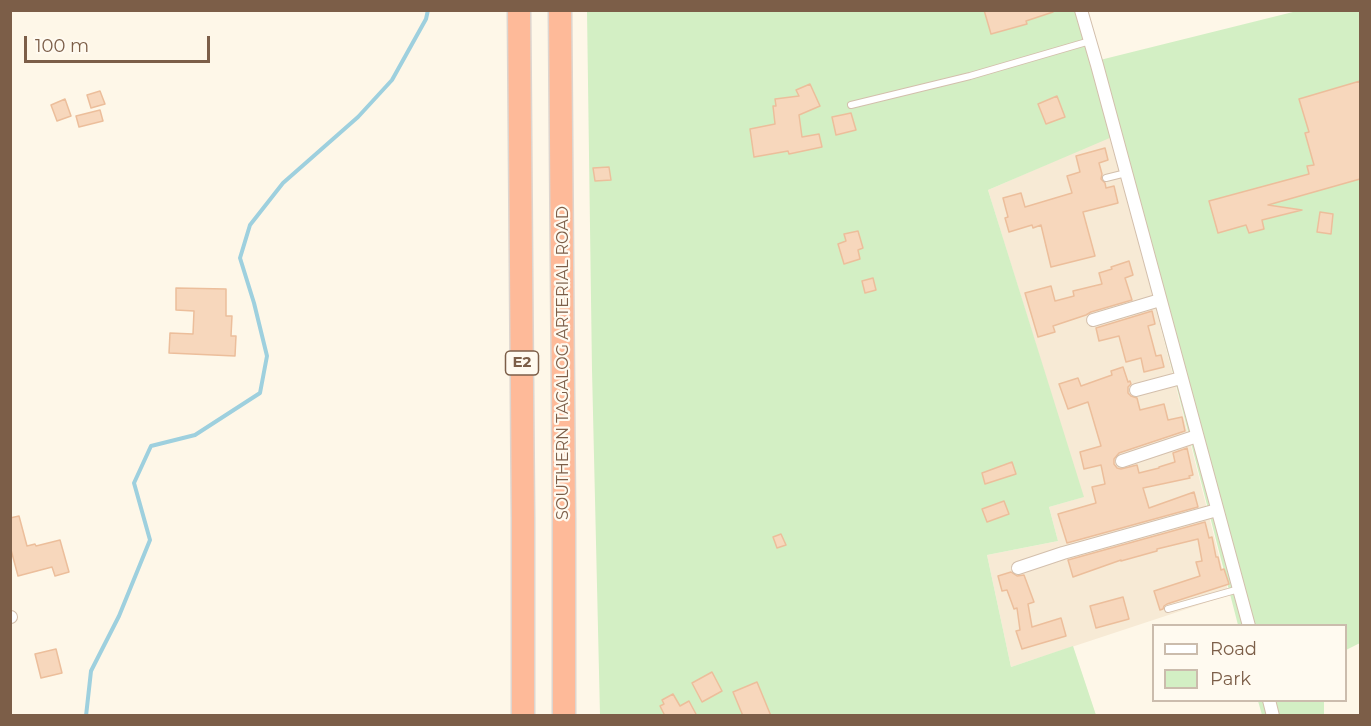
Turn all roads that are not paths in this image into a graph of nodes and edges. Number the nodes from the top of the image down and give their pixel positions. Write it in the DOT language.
graph roads {
  1 [pos="519,10"];
  2 [pos="560,10"];
  3 [pos="1081,10"];
  4 [pos="1090,41"];
  5 [pos="851,105"];
  6 [pos="1126,173"];
  7 [pos="1106,178"];
  8 [pos="1160,300"];
  9 [pos="1093,320"];
  10 [pos="1181,378"];
  11 [pos="1136,390"];
  12 [pos="1197,436"];
  13 [pos="1122,461"];
  14 [pos="1217,510"];
  15 [pos="1018,568"];
  16 [pos="1239,590"];
  17 [pos="1168,609"];
  18 [pos="1248,624"];
  19 [pos="523,716"];
  20 [pos="564,716"];
  1 -- 19 [label="highway, E2"];
  2 -- 20 [label="highway, SOUTHERN TAGALOG ARTERIAL ROAD / E2"];
  3 -- 4 [label="street"];
  4 -- 5 [label="lane"];
  4 -- 6 [label="street"];
  6 -- 7 [label="lane"];
  6 -- 8 [label="street"];
  8 -- 9 [label="street"];
  8 -- 10 [label="street"];
  10 -- 11 [label="street"];
  10 -- 12 [label="street"];
  12 -- 13 [label="street"];
  12 -- 14 [label="street"];
  14 -- 15 [label="street"];
  14 -- 16 [label="street"];
  16 -- 17 [label="lane"];
  16 -- 18 [label="street"];
}
